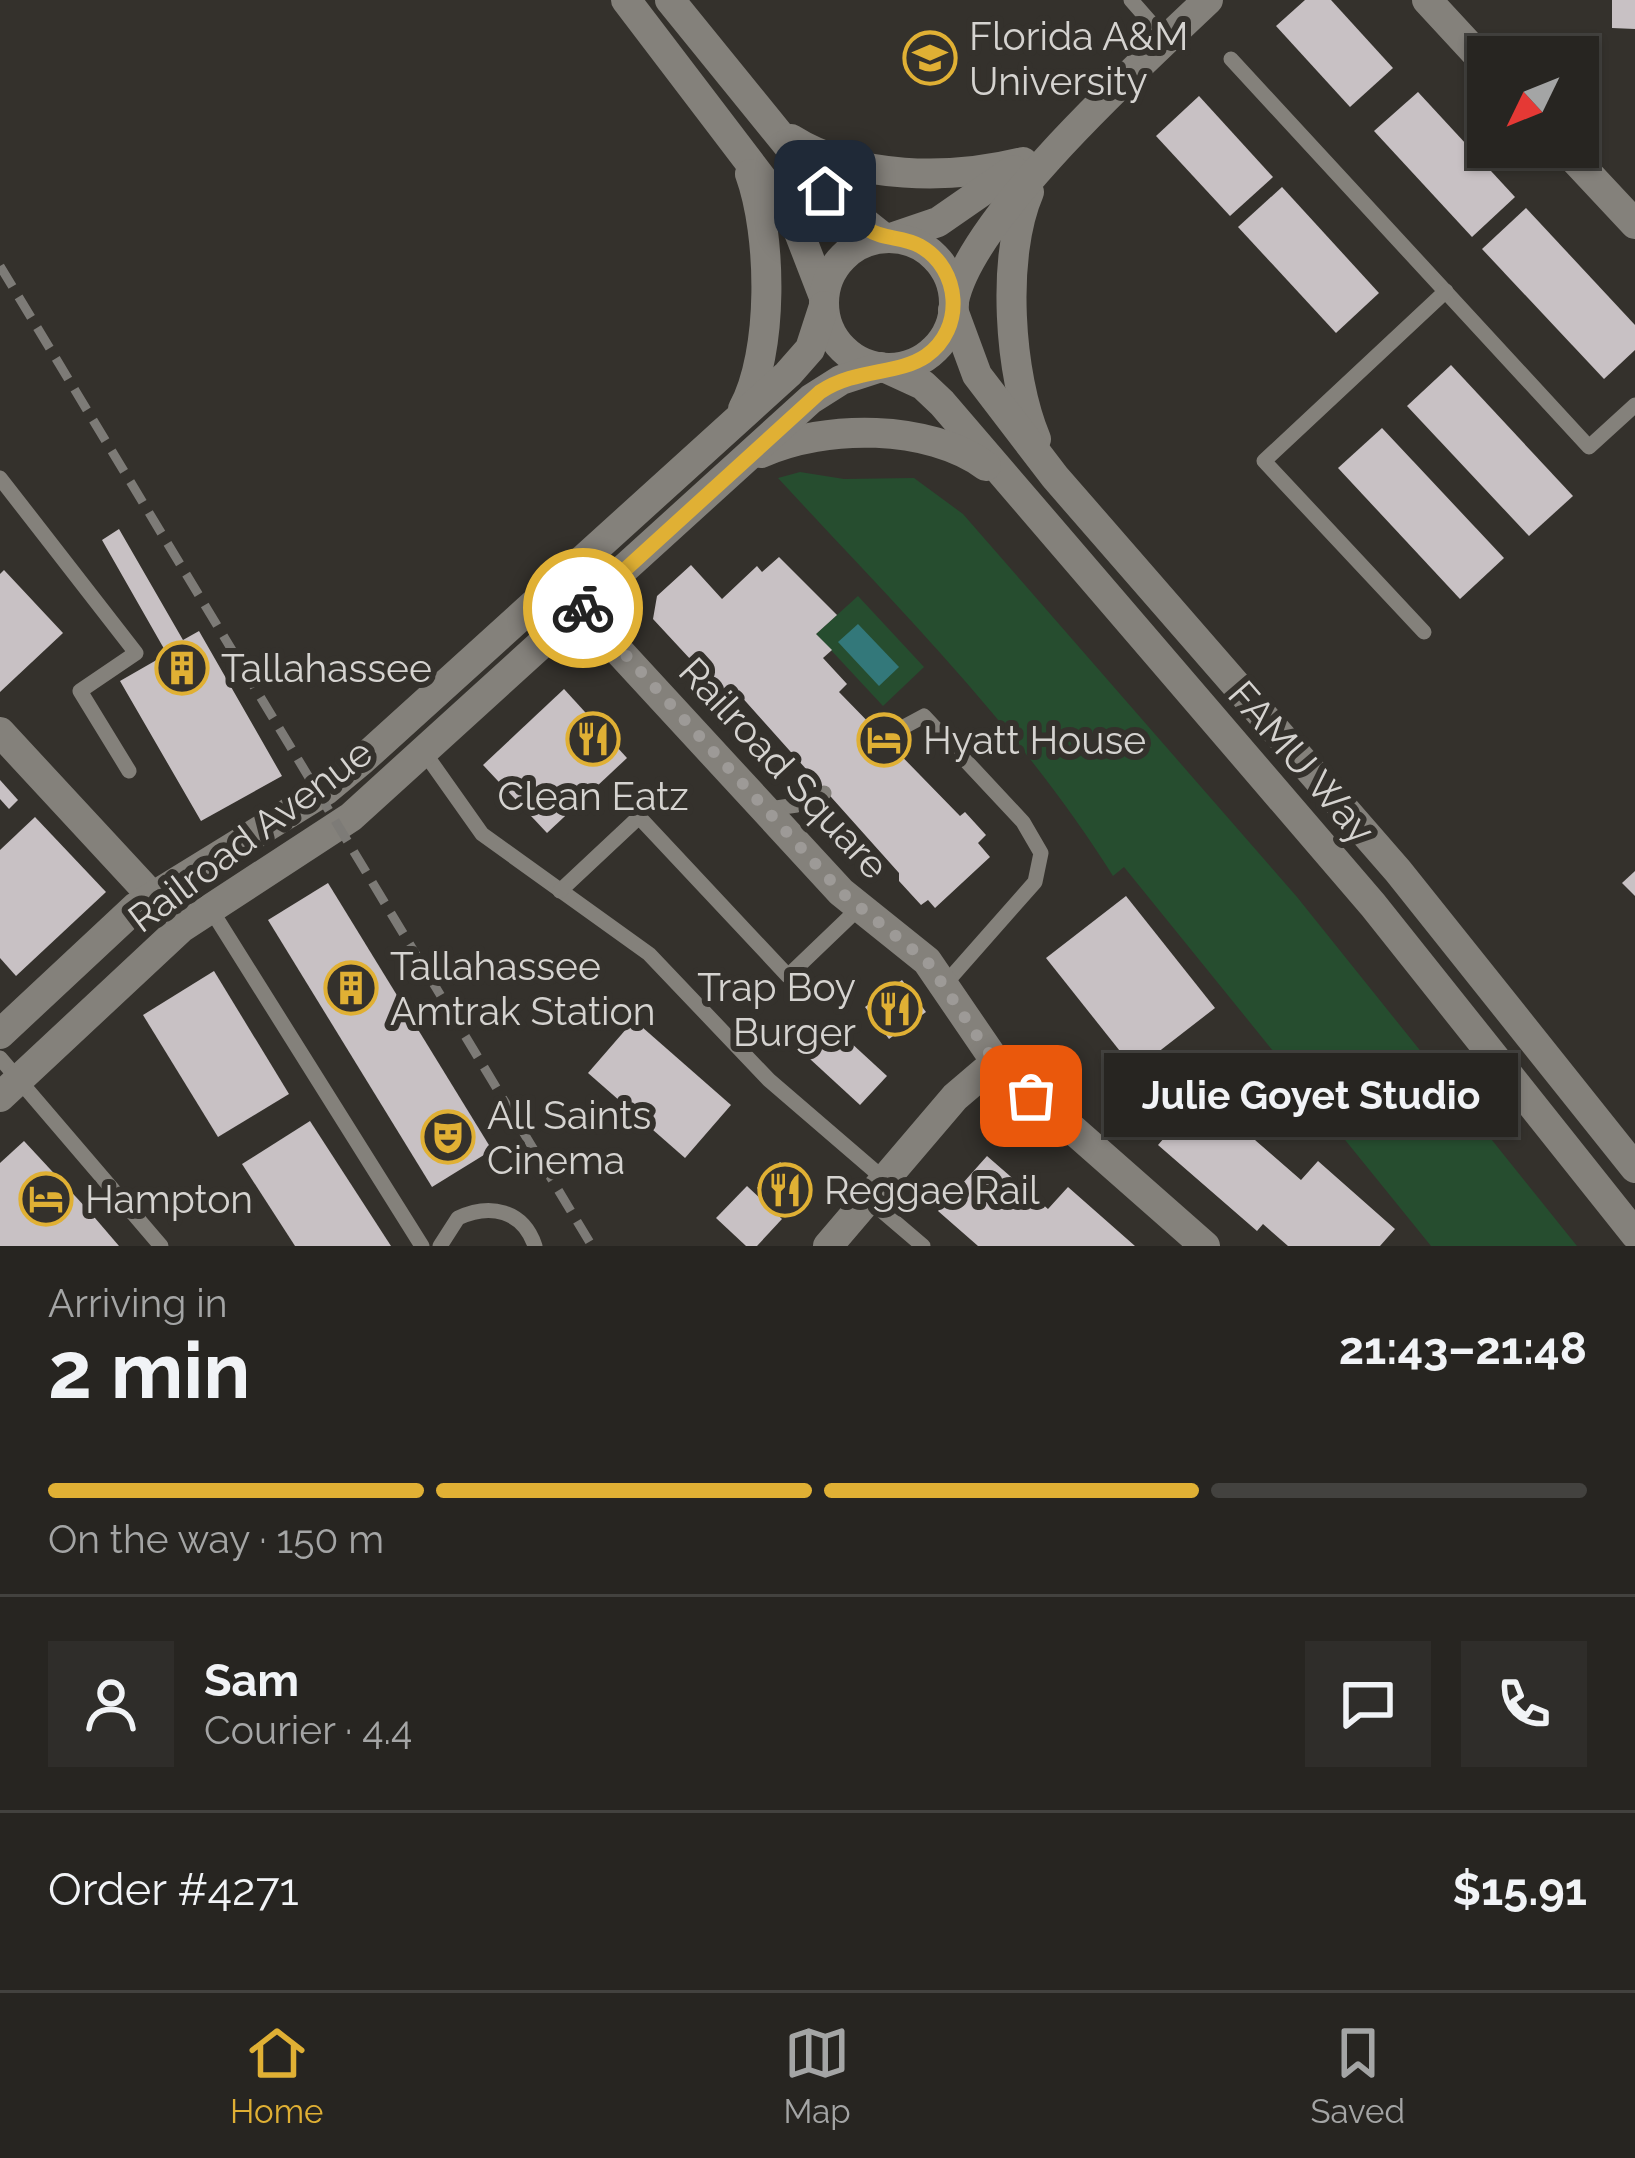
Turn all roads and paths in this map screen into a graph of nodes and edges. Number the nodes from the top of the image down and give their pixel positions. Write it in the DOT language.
graph roads {
  1 [pos="626,0"];
  2 [pos="670,0"];
  3 [pos="1131,0"];
  4 [pos="1208,0"];
  5 [pos="1426,0"];
  6 [pos="1166,40"];
  7 [pos="1467,44"];
  8 [pos="1231,59"];
  9 [pos="762,117"];
  10 [pos="739,147"];
  11 [pos="1583,168"];
  12 [pos="1030,170"];
  13 [pos="1635,224"];
  14 [pos="888,238"];
  15 [pos="1446,291"];
  16 [pos="824,302"];
  17 [pos="954,306"];
  18 [pos="883,367"];
  19 [pos="1635,404"];
  20 [pos="734,424"];
  21 [pos="745,461"];
  22 [pos="1054,477"];
  23 [pos="0,478"];
  24 [pos="1010,484"];
  25 [pos="557,584"];
  26 [pos="581,610"];
  27 [pos="1424,632"];
  28 [pos="0,731"];
  29 [pos="885,737"];
  30 [pos="424,752"];
  31 [pos="129,771"];
  32 [pos="824,793"];
  33 [pos="770,809"];
  34 [pos="560,891"];
  35 [pos="152,896"];
  36 [pos="209,907"];
  37 [pos="860,908"];
  38 [pos="945,984"];
  39 [pos="0,1034"];
  40 [pos="996,1062"];
  41 [pos="6,1078"];
  42 [pos="1635,1168"];
  43 [pos="876,1189"];
  44 [pos="1635,1234"];
  45 [pos="161,1246"];
  46 [pos="422,1246"];
  47 [pos="440,1246"];
  48 [pos="536,1246"];
  49 [pos="828,1246"];
  50 [pos="923,1246"];
  51 [pos="1205,1246"];
  1 -- 10 [label="street, FAMU Way"];
  2 -- 9 [label="street, FAMU Way"];
  3 -- 6 [label="lane"];
  4 -- 6 [label="street"];
  5 -- 7 [label="street"];
  6 -- 12 [label="street"];
  8 -- 15 [label="lane"];
  9 -- 12 [label="street"];
  9 -- 14 [label="street, FAMU Way"];
  10 -- 16 [label="street, FAMU Way"];
  10 -- 20 [label="street"];
  11 -- 13 [label="street"];
  12 -- 14 [label="street"];
  12 -- 17 [label="street"];
  12 -- 22 [label="street"];
  14 -- 16 [label="street"];
  14 -- 17 [label="street, FAMU Way"];
  15 -- 19 [label="lane"];
  15 -- 27 [label="lane"];
  16 -- 18 [label="street, FAMU Way"];
  16 -- 20 [label="street, Railroad Avenue"];
  17 -- 18 [label="street"];
  17 -- 22 [label="street, FAMU Way"];
  18 -- 21 [label="street, Railroad Avenue"];
  18 -- 24 [label="street, FAMU Way"];
  20 -- 25 [label="street, Railroad Avenue"];
  21 -- 24 [label="street"];
  21 -- 26 [label="street, Railroad Avenue"];
  22 -- 42 [label="street, FAMU Way"];
  23 -- 31 [label="lane"];
  24 -- 44 [label="street, FAMU Way"];
  25 -- 26 [label="street, Railroad Square"];
  25 -- 35 [label="street, Railroad Avenue"];
  26 -- 30 [label="street, Railroad Avenue"];
  26 -- 33 [label="street, Railroad Square"];
  28 -- 35 [label="street"];
  29 -- 38 [label="lane"];
  30 -- 34 [label="lane"];
  30 -- 36 [label="street, Railroad Avenue"];
  32 -- 33 [label="lane"];
  33 -- 37 [label="street, Railroad Square"];
  34 -- 37 [label="lane"];
  34 -- 43 [label="lane"];
  35 -- 39 [label="street, Railroad Avenue"];
  36 -- 41 [label="street, Railroad Avenue"];
  36 -- 46 [label="lane"];
  37 -- 38 [label="street, Railroad Square"];
  38 -- 40 [label="street, Railroad Square"];
  40 -- 43 [label="street"];
  40 -- 51 [label="street, Railroad Square"];
  41 -- 45 [label="lane"];
  43 -- 49 [label="street"];
  43 -- 50 [label="lane"];
  47 -- 48 [label="lane"];
}
